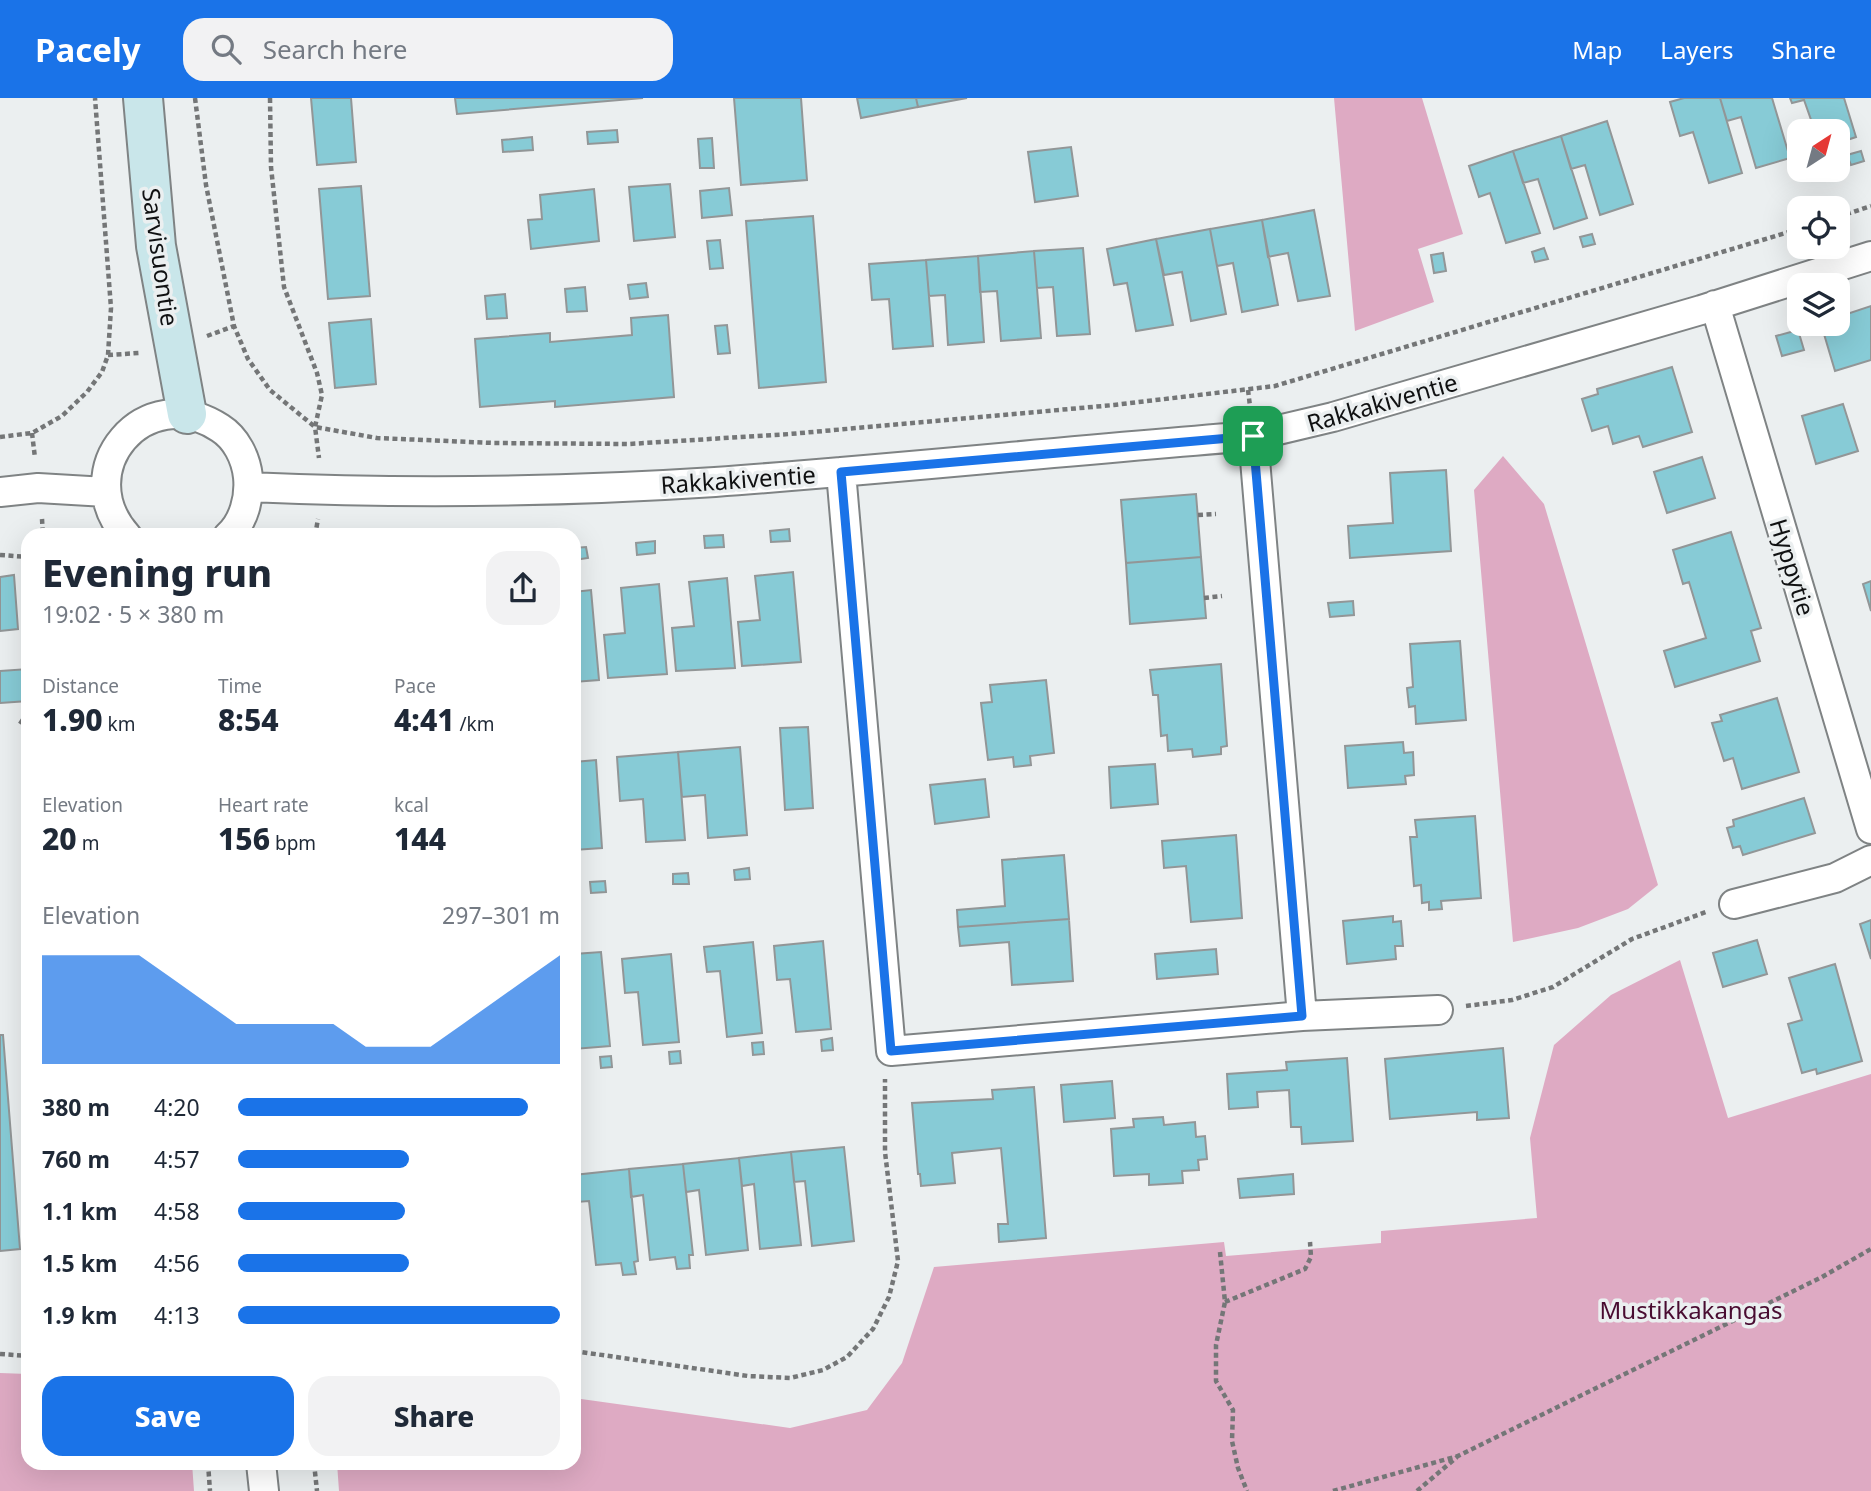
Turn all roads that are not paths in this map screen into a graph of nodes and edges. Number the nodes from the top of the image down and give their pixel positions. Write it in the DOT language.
graph roads {
  1 [pos="143,98"];
  2 [pos="1871,256"];
  3 [pos="1715,305"];
  4 [pos="187,414"];
  5 [pos="1253,436"];
  6 [pos="841,472"];
  7 [pos="249,487"];
  8 [pos="0,492"];
  9 [pos="106,492"];
  10 [pos="121,528"];
  11 [pos="233,528"];
  12 [pos="1871,829"];
  13 [pos="1871,860"];
  14 [pos="1734,904"];
  15 [pos="1438,1010"];
  16 [pos="1302,1016"];
  17 [pos="262,1470"];
  18 [pos="264,1491"];
  1 -- 4 [label="street, Sarvisuontie"];
  2 -- 3 [label="street, Rakkakiventie"];
  3 -- 5 [label="street, Rakkakiventie"];
  3 -- 12 [label="street, Hyppytie"];
  4 -- 7 [label="street"];
  4 -- 9 [label="street"];
  5 -- 6 [label="street, Rakkakiventie"];
  5 -- 16 [label="street"];
  6 -- 7 [label="street, Rakkakiventie"];
  6 -- 16 [label="street"];
  7 -- 11 [label="street"];
  8 -- 9 [label="street"];
  9 -- 10 [label="street"];
  13 -- 14 [label="street"];
  15 -- 16 [label="street"];
  17 -- 18 [label="street"];
}
